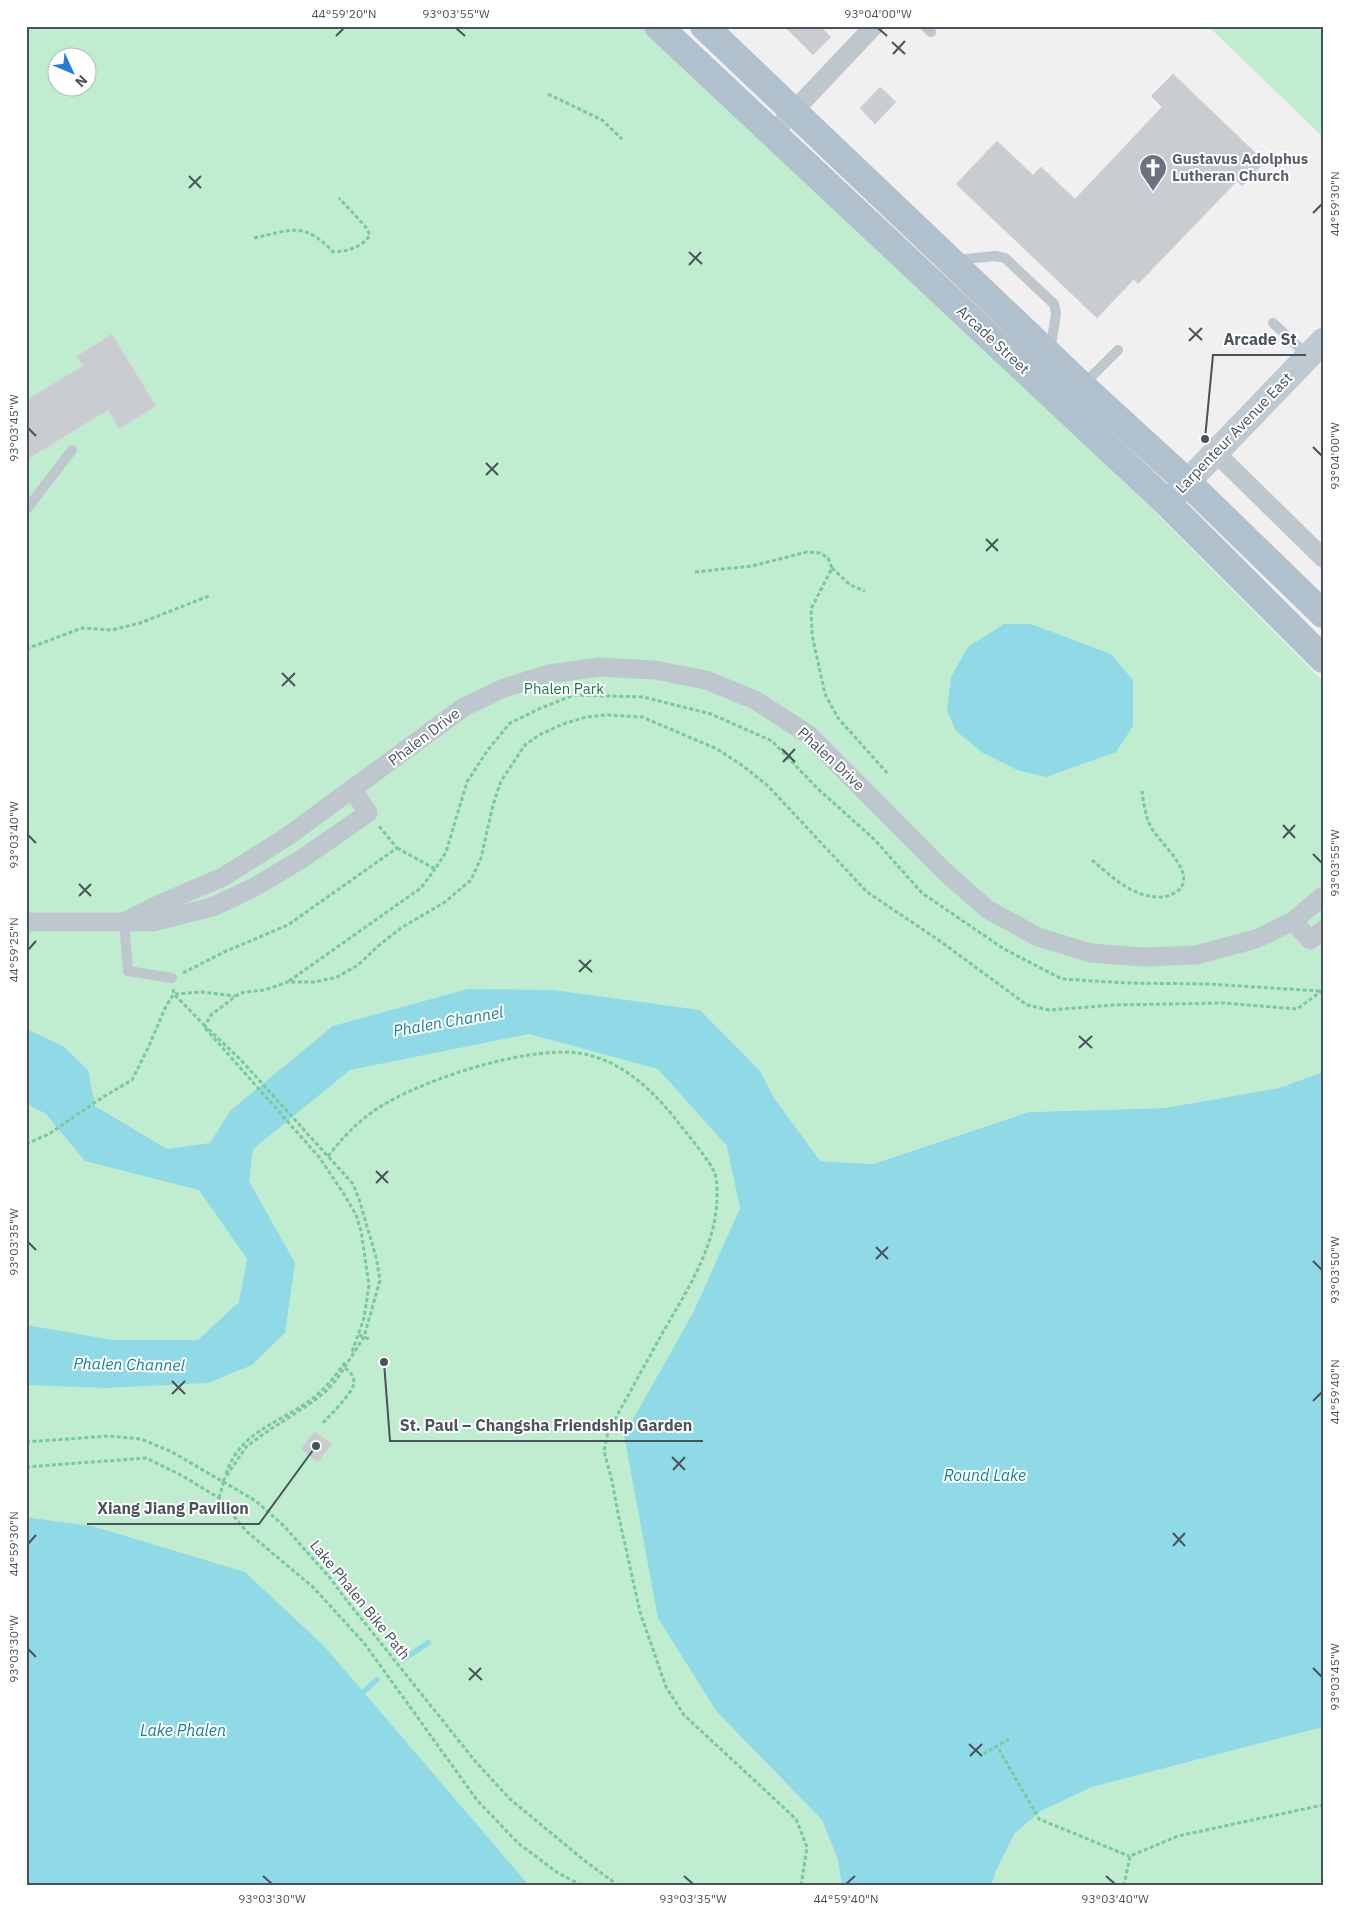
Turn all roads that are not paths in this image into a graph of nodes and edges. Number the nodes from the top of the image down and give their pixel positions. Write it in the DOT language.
graph roads {
  1 [pos="658,26"];
  2 [pos="704,26"];
  3 [pos="874,26"];
  4 [pos="794,112"];
  5 [pos="772,134"];
  6 [pos="950,261"];
  7 [pos="1273,324"];
  8 [pos="1316,348"];
  9 [pos="1118,350"];
  10 [pos="1049,355"];
  11 [pos="1082,386"];
  12 [pos="72,450"];
  13 [pos="1216,452"];
  14 [pos="1187,482"];
  15 [pos="1167,503"];
  16 [pos="26,510"];
  17 [pos="1323,558"];
  18 [pos="1323,614"];
  19 [pos="1323,659"];
  20 [pos="353,790"];
  21 [pos="1323,896"];
  22 [pos="1293,921"];
  23 [pos="26,922"];
  24 [pos="124,922"];
  25 [pos="1323,930"];
  26 [pos="172,978"];
  1 -- 5 [label="main road, Arcade Street"];
  2 -- 4 [label="main road, Arcade Street"];
  3 -- 4 [label="street"];
  4 -- 5 [label="street"];
  4 -- 6 [label="main road, Arcade Street"];
  5 -- 15 [label="main road, Arcade Street"];
  6 -- 10 [label="main road, Arcade Street"];
  6 -- 10 [label="lane"];
  7 -- 8 [label="lane"];
  8 -- 13 [label="main road, Larpenteur Avenue East"];
  9 -- 11 [label="lane"];
  10 -- 11 [label="main road, Arcade Street"];
  11 -- 14 [label="main road, Arcade Street"];
  12 -- 16 [label="lane"];
  13 -- 14 [label="main road, Larpenteur Avenue East"];
  13 -- 17 [label="street"];
  14 -- 15 [label="main road, Larpenteur Avenue East"];
  14 -- 18 [label="main road, Arcade Street"];
  15 -- 19 [label="main road, Arcade Street"];
  20 -- 22 [label="street, Phalen Drive"];
  20 -- 24 [label="street, Phalen Drive"];
  20 -- 24 [label="street, Phalen Drive"];
  21 -- 22 [label="street, Phalen Drive"];
  22 -- 25 [label="street"];
  23 -- 24 [label="street, Phalen Drive"];
  24 -- 26 [label="lane"];
}
